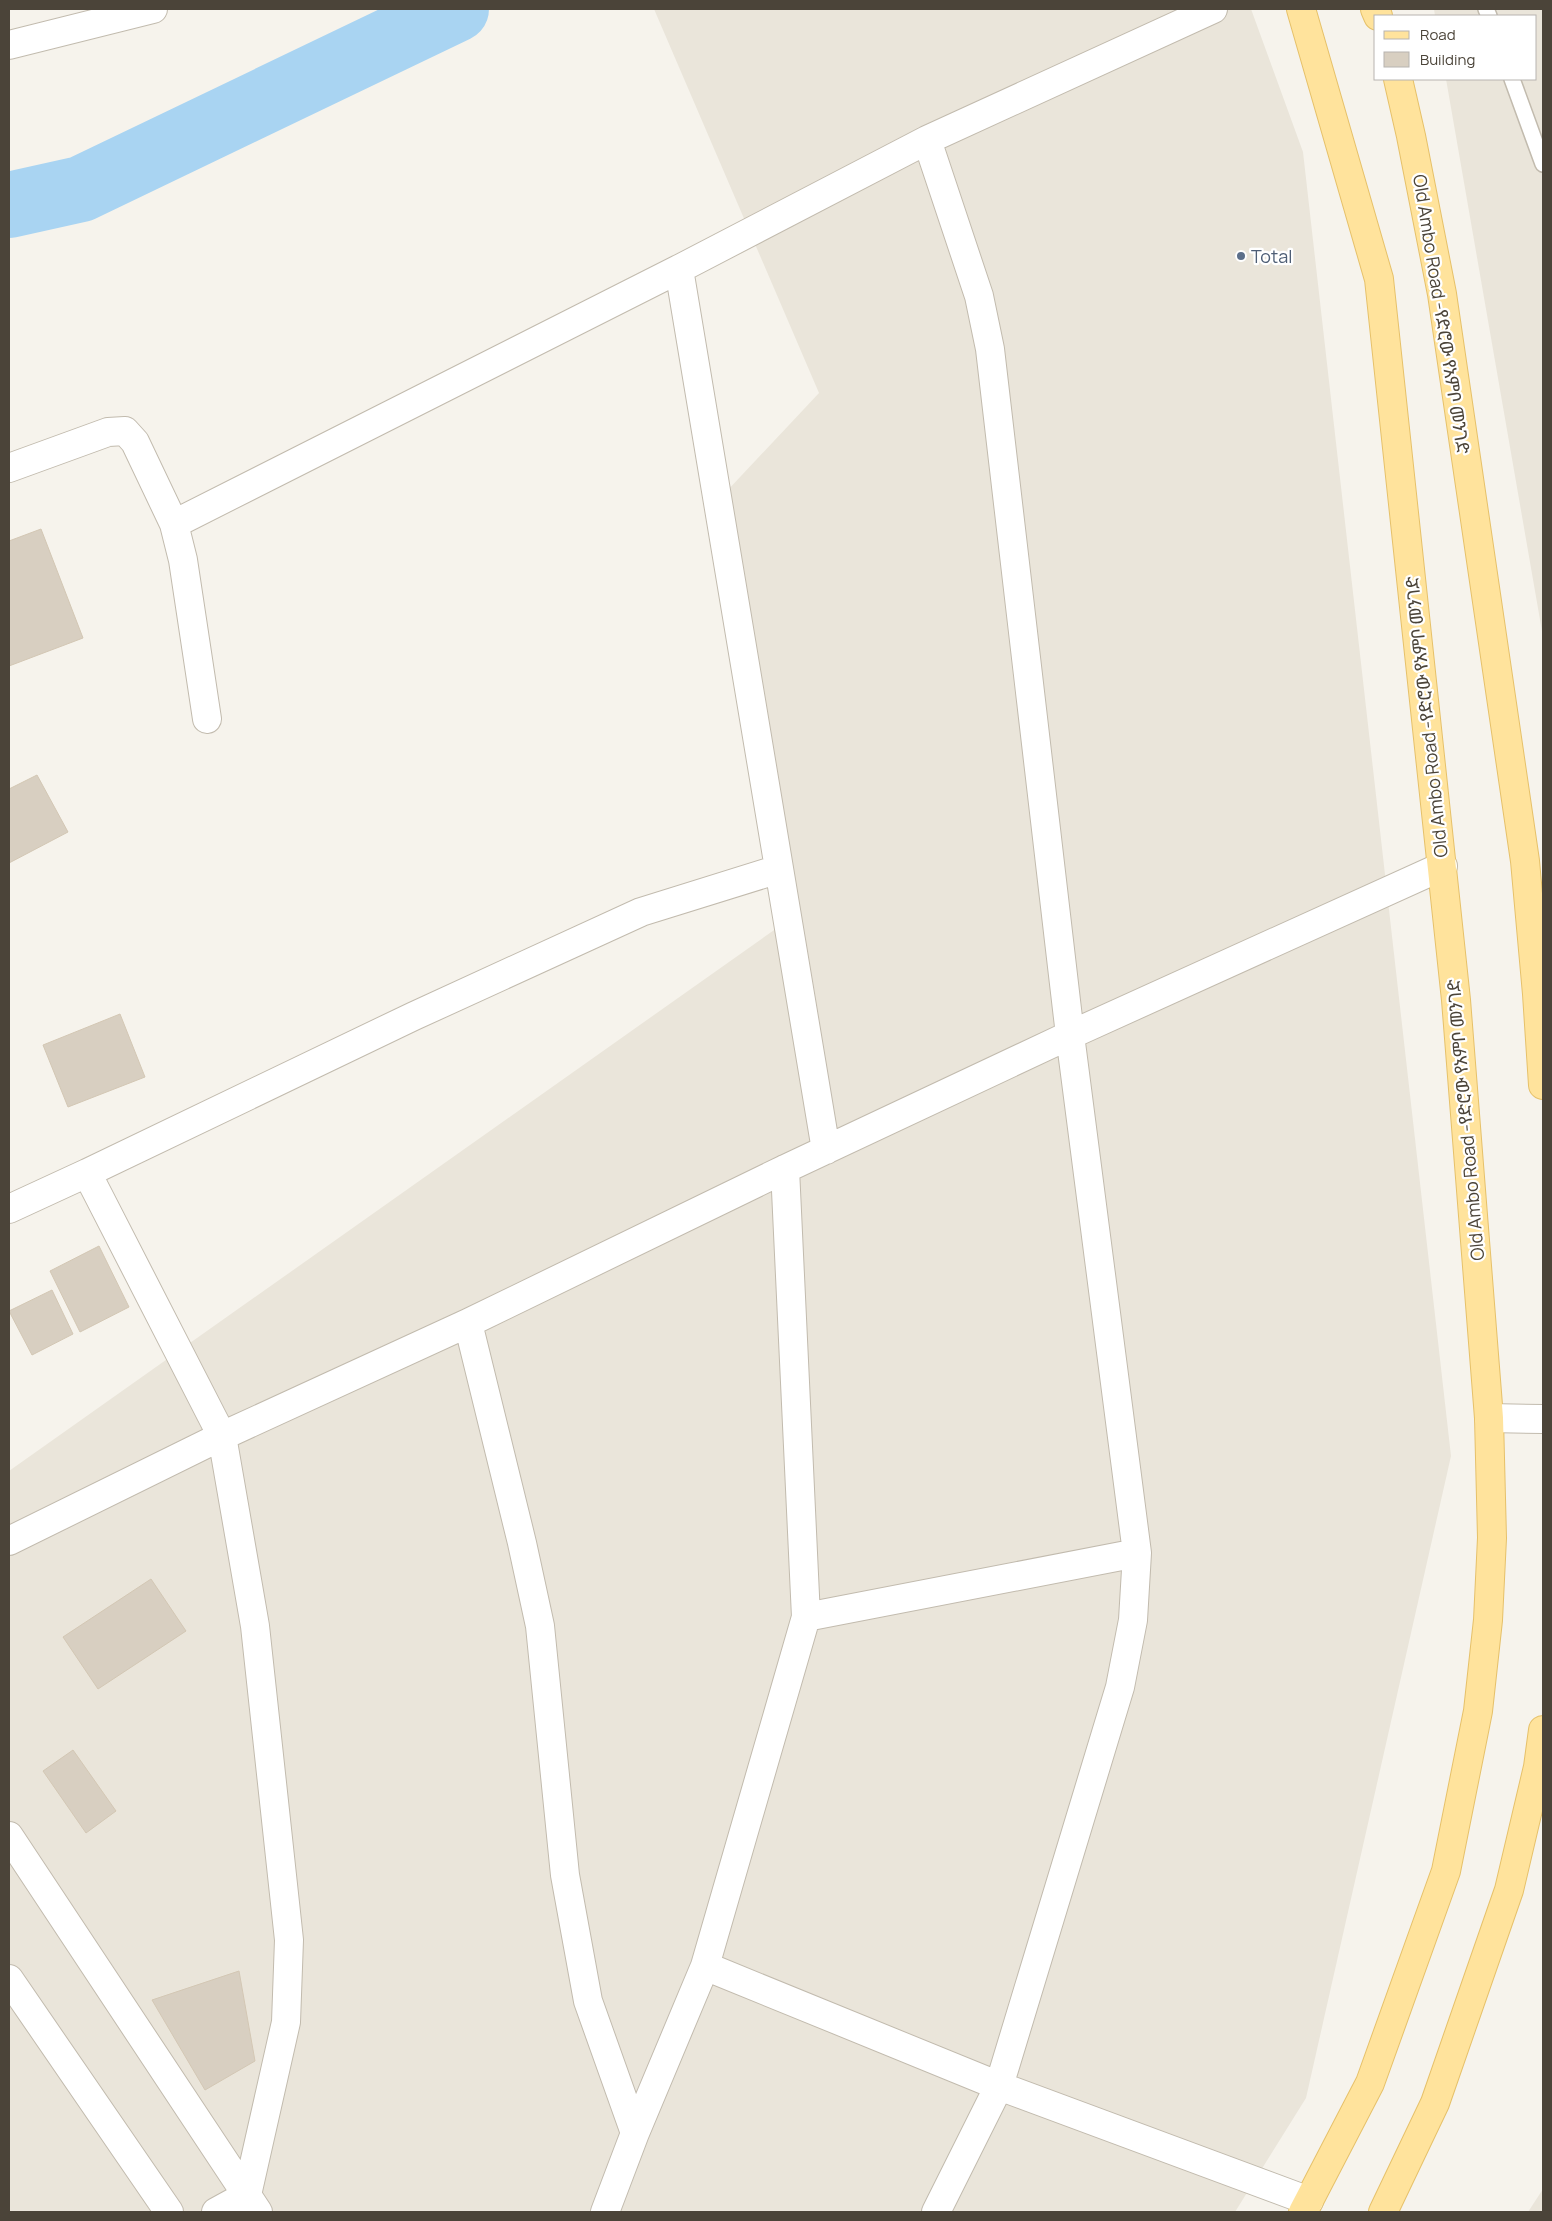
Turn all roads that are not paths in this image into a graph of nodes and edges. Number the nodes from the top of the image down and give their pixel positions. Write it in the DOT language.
graph roads {
  1 [pos="152,9"];
  2 [pos="1213,9"];
  3 [pos="1301,9"];
  4 [pos="9,45"];
  5 [pos="1398,80"];
  6 [pos="1512,80"];
  7 [pos="927,140"];
  8 [pos="1543,164"];
  9 [pos="679,269"];
  10 [pos="9,468"];
  11 [pos="174,524"];
  12 [pos="207,719"];
  13 [pos="1443,866"];
  14 [pos="779,870"];
  15 [pos="1540,994"];
  16 [pos="1070,1035"];
  17 [pos="1543,1086"];
  18 [pos="826,1150"];
  19 [pos="785,1169"];
  20 [pos="87,1173"];
  21 [pos="9,1209"];
  22 [pos="468,1323"];
  23 [pos="1489,1418"];
  24 [pos="1543,1419"];
  25 [pos="222,1436"];
  26 [pos="9,1541"];
  27 [pos="1137,1553"];
  28 [pos="806,1617"];
  29 [pos="1543,1730"];
  30 [pos="1540,1769"];
  31 [pos="9,1836"];
  32 [pos="705,1966"];
  33 [pos="9,1979"];
  34 [pos="999,2086"];
  35 [pos="635,2133"];
  36 [pos="252,2203"];
  37 [pos="1306,2207"];
  38 [pos="1389,2210"];
  39 [pos="169,2212"];
  40 [pos="216,2212"];
  41 [pos="605,2212"];
  42 [pos="936,2212"];
  1 -- 4 [label="street"];
  2 -- 7 [label="street"];
  3 -- 13 [label="main road, Old Ambo Road -የድሮው የአምቦ መንገድ"];
  5 -- 15 [label="main road, Old Ambo Road -የድሮው የአምቦ መንገድ"];
  6 -- 8 [label="lane"];
  7 -- 9 [label="street"];
  7 -- 16 [label="street"];
  9 -- 11 [label="street"];
  9 -- 14 [label="street"];
  10 -- 11 [label="street"];
  11 -- 12 [label="street"];
  13 -- 16 [label="street"];
  13 -- 23 [label="main road, Old Ambo Road -የድሮው የአምቦ መንገድ"];
  14 -- 18 [label="street"];
  14 -- 20 [label="street"];
  15 -- 17 [label="main road, Old Ambo Road -የድሮው የአምቦ መንገድ"];
  16 -- 18 [label="street"];
  16 -- 27 [label="street"];
  18 -- 19 [label="street"];
  19 -- 22 [label="street"];
  19 -- 28 [label="street"];
  20 -- 21 [label="street"];
  20 -- 25 [label="street"];
  22 -- 25 [label="street"];
  22 -- 35 [label="street"];
  23 -- 24 [label="street"];
  23 -- 37 [label="main road, Old Ambo Road -የድሮው የአምቦ መንገድ"];
  25 -- 26 [label="street"];
  25 -- 36 [label="street"];
  27 -- 28 [label="street"];
  27 -- 34 [label="street"];
  28 -- 32 [label="street"];
  29 -- 30 [label="main road"];
  30 -- 38 [label="main road"];
  31 -- 36 [label="street"];
  32 -- 34 [label="street"];
  32 -- 35 [label="street"];
  33 -- 39 [label="street"];
  34 -- 37 [label="street"];
  34 -- 42 [label="street"];
  35 -- 41 [label="street"];
  36 -- 40 [label="street"];
}
